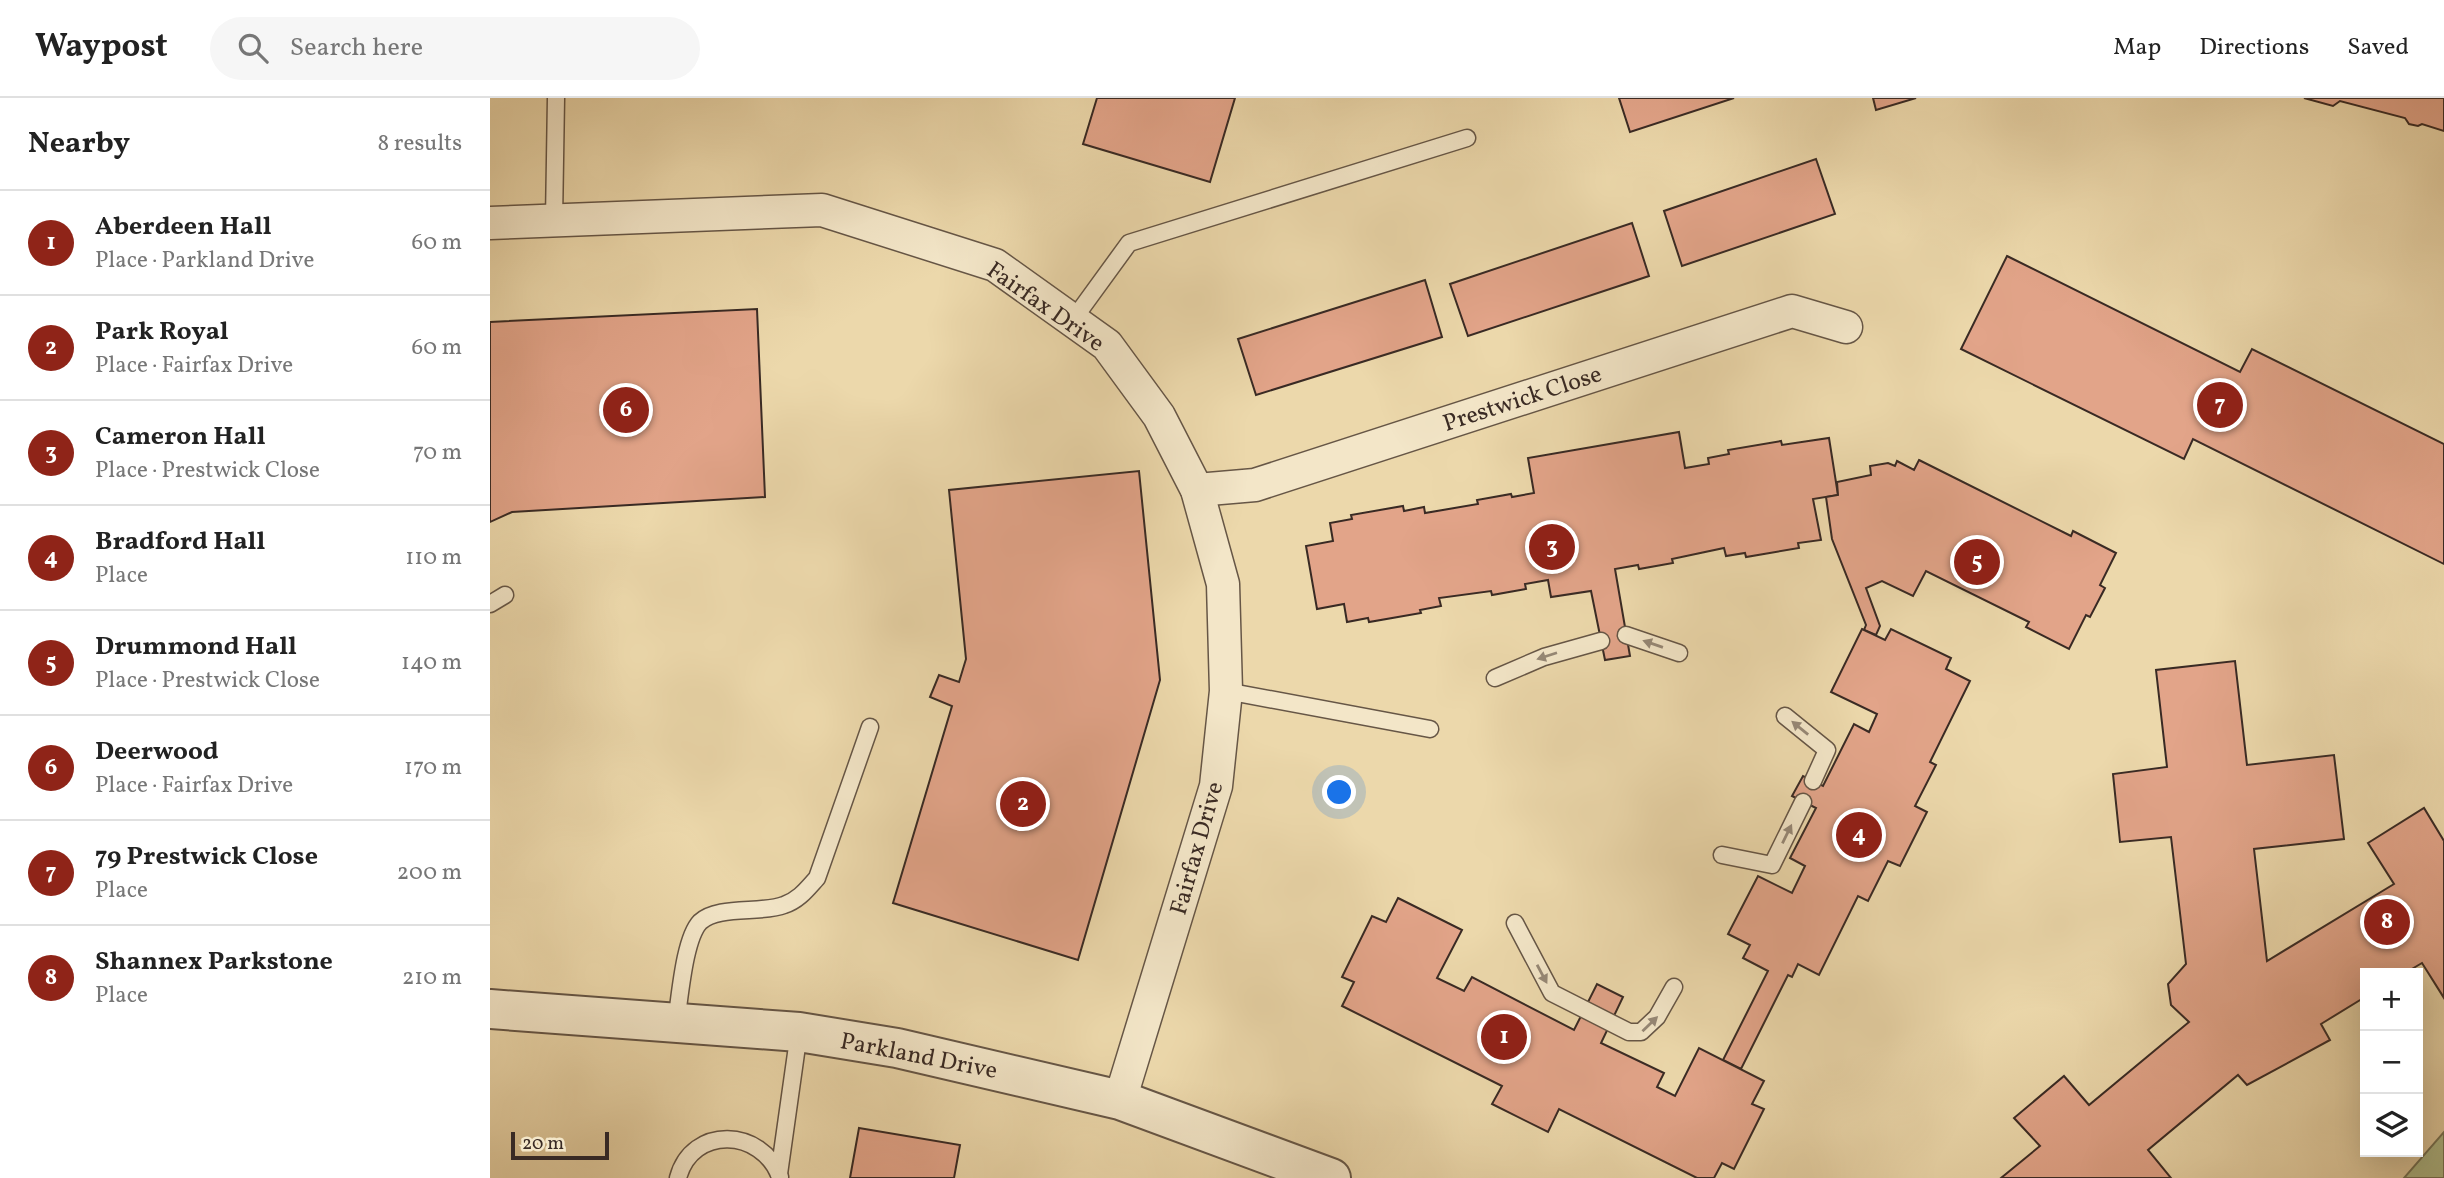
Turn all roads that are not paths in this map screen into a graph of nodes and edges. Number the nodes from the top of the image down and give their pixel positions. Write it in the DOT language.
graph roads {
  1 [pos="556,98"];
  2 [pos="1467,138"];
  3 [pos="554,220"];
  4 [pos="490,223"];
  5 [pos="1073,320"];
  6 [pos="1846,327"];
  7 [pos="1197,490"];
  8 [pos="505,595"];
  9 [pos="490,604"];
  10 [pos="1626,635"];
  11 [pos="1601,641"];
  12 [pos="1679,653"];
  13 [pos="1495,678"];
  14 [pos="1226,691"];
  15 [pos="1785,716"];
  16 [pos="870,727"];
  17 [pos="1430,729"];
  18 [pos="1813,781"];
  19 [pos="1803,802"];
  20 [pos="1722,855"];
  21 [pos="1515,923"];
  22 [pos="1674,986"];
  23 [pos="490,1009"];
  24 [pos="676,1022"];
  25 [pos="799,1032"];
  26 [pos="1121,1100"];
  27 [pos="780,1176"];
  28 [pos="678,1178"];
  29 [pos="1331,1178"];
  1 -- 3 [label="lane"];
  2 -- 5 [label="lane"];
  3 -- 4 [label="street, Fairfax Drive"];
  3 -- 5 [label="street, Fairfax Drive"];
  5 -- 7 [label="street, Fairfax Drive"];
  6 -- 7 [label="street, Prestwick Close"];
  7 -- 14 [label="street, Fairfax Drive"];
  8 -- 9 [label="lane"];
  12 -- 10 [label="lane, one-way"];
  11 -- 13 [label="lane, one-way"];
  14 -- 17 [label="lane"];
  14 -- 26 [label="street, Fairfax Drive"];
  18 -- 15 [label="lane, one-way"];
  16 -- 24 [label="lane"];
  20 -- 19 [label="lane, one-way"];
  21 -- 22 [label="lane, one-way"];
  23 -- 24 [label="street, Parkland Drive"];
  24 -- 25 [label="street, Parkland Drive"];
  25 -- 26 [label="street, Parkland Drive"];
  25 -- 27 [label="lane"];
  26 -- 29 [label="street, Parkland Drive"];
  27 -- 28 [label="lane"];
}
